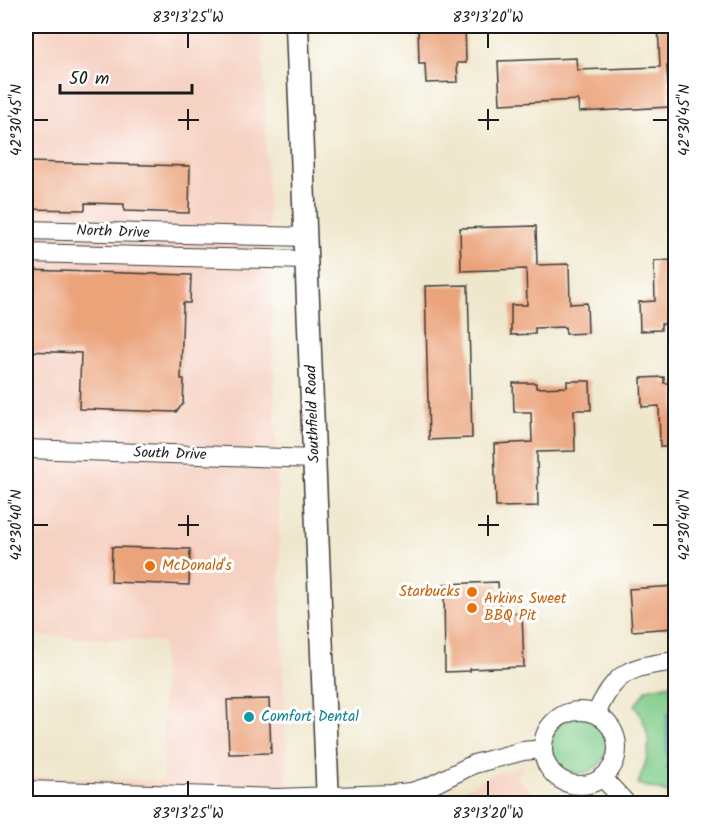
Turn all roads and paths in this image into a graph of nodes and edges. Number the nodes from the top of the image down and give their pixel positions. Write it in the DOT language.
graph roads {
  1 [pos="297,26"];
  2 [pos="26,230"];
  3 [pos="200,235"];
  4 [pos="306,237"];
  5 [pos="26,254"];
  6 [pos="200,259"];
  7 [pos="307,260"];
  8 [pos="26,449"];
  9 [pos="315,459"];
  10 [pos="675,661"];
  11 [pos="596,714"];
  12 [pos="543,748"];
  13 [pos="603,778"];
  14 [pos="26,790"];
  15 [pos="328,800"];
  16 [pos="627,804"];
  1 -- 4 [label="main road, Southfield Road"];
  2 -- 3 [label="street, North Drive"];
  3 -- 4 [label="street, North Drive"];
  3 -- 6 [label="street"];
  4 -- 7 [label="main road, Southfield Road"];
  5 -- 6 [label="street, North Drive"];
  6 -- 7 [label="street, North Drive"];
  7 -- 9 [label="main road, Southfield Road"];
  8 -- 9 [label="street, South Drive"];
  9 -- 15 [label="main road, Southfield Road"];
  10 -- 11 [label="street"];
  11 -- 12 [label="street"];
  11 -- 13 [label="street"];
  12 -- 13 [label="street"];
  12 -- 15 [label="street"];
  13 -- 16 [label="street"];
  14 -- 15 [label="street"];
}
